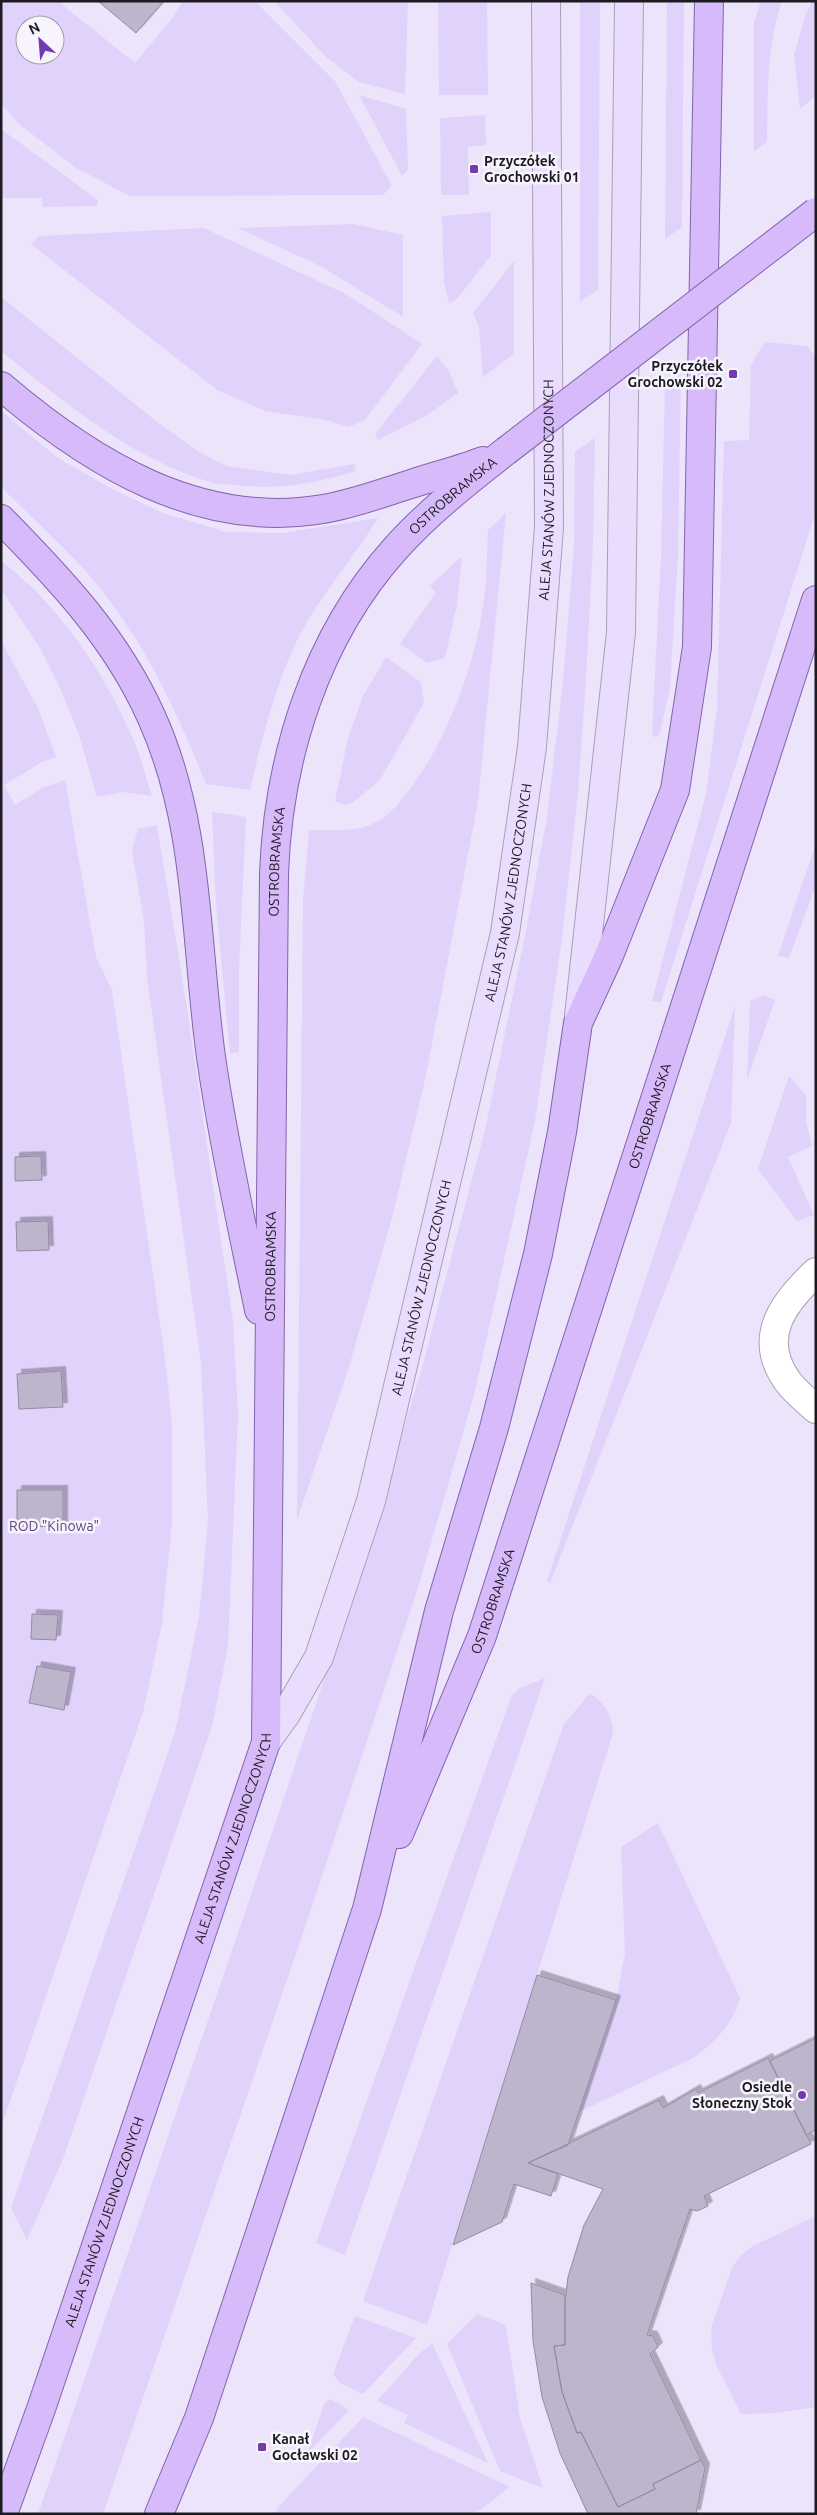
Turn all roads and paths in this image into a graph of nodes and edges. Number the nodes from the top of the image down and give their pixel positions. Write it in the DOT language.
graph roads {
  1 [pos="546,1"];
  2 [pos="629,1"];
  3 [pos="709,1"];
  4 [pos="816,212"];
  5 [pos="1,386"];
  6 [pos="506,451"];
  7 [pos="1,519"];
  8 [pos="816,600"];
  9 [pos="578,1023"];
  10 [pos="816,1272"];
  11 [pos="270,1362"];
  12 [pos="816,1409"];
  13 [pos="266,1742"];
  14 [pos="368,1909"];
  15 [pos="3,2514"];
  16 [pos="159,2514"];
  1 -- 13 [label="main road, ALEJA STANÓW ZJEDNOCZONYCH"];
  2 -- 9 [label="main road"];
  3 -- 9 [label="main road"];
  4 -- 6 [label="main road, OSTROBRAMSKA, bridge"];
  5 -- 6 [label="main road"];
  6 -- 11 [label="main road, OSTROBRAMSKA"];
  7 -- 11 [label="main road"];
  8 -- 14 [label="main road, OSTROBRAMSKA"];
  9 -- 14 [label="main road"];
  10 -- 12 [label="street"];
  11 -- 13 [label="main road, OSTROBRAMSKA"];
  13 -- 15 [label="main road, ALEJA STANÓW ZJEDNOCZONYCH"];
  14 -- 16 [label="main road"];
}
